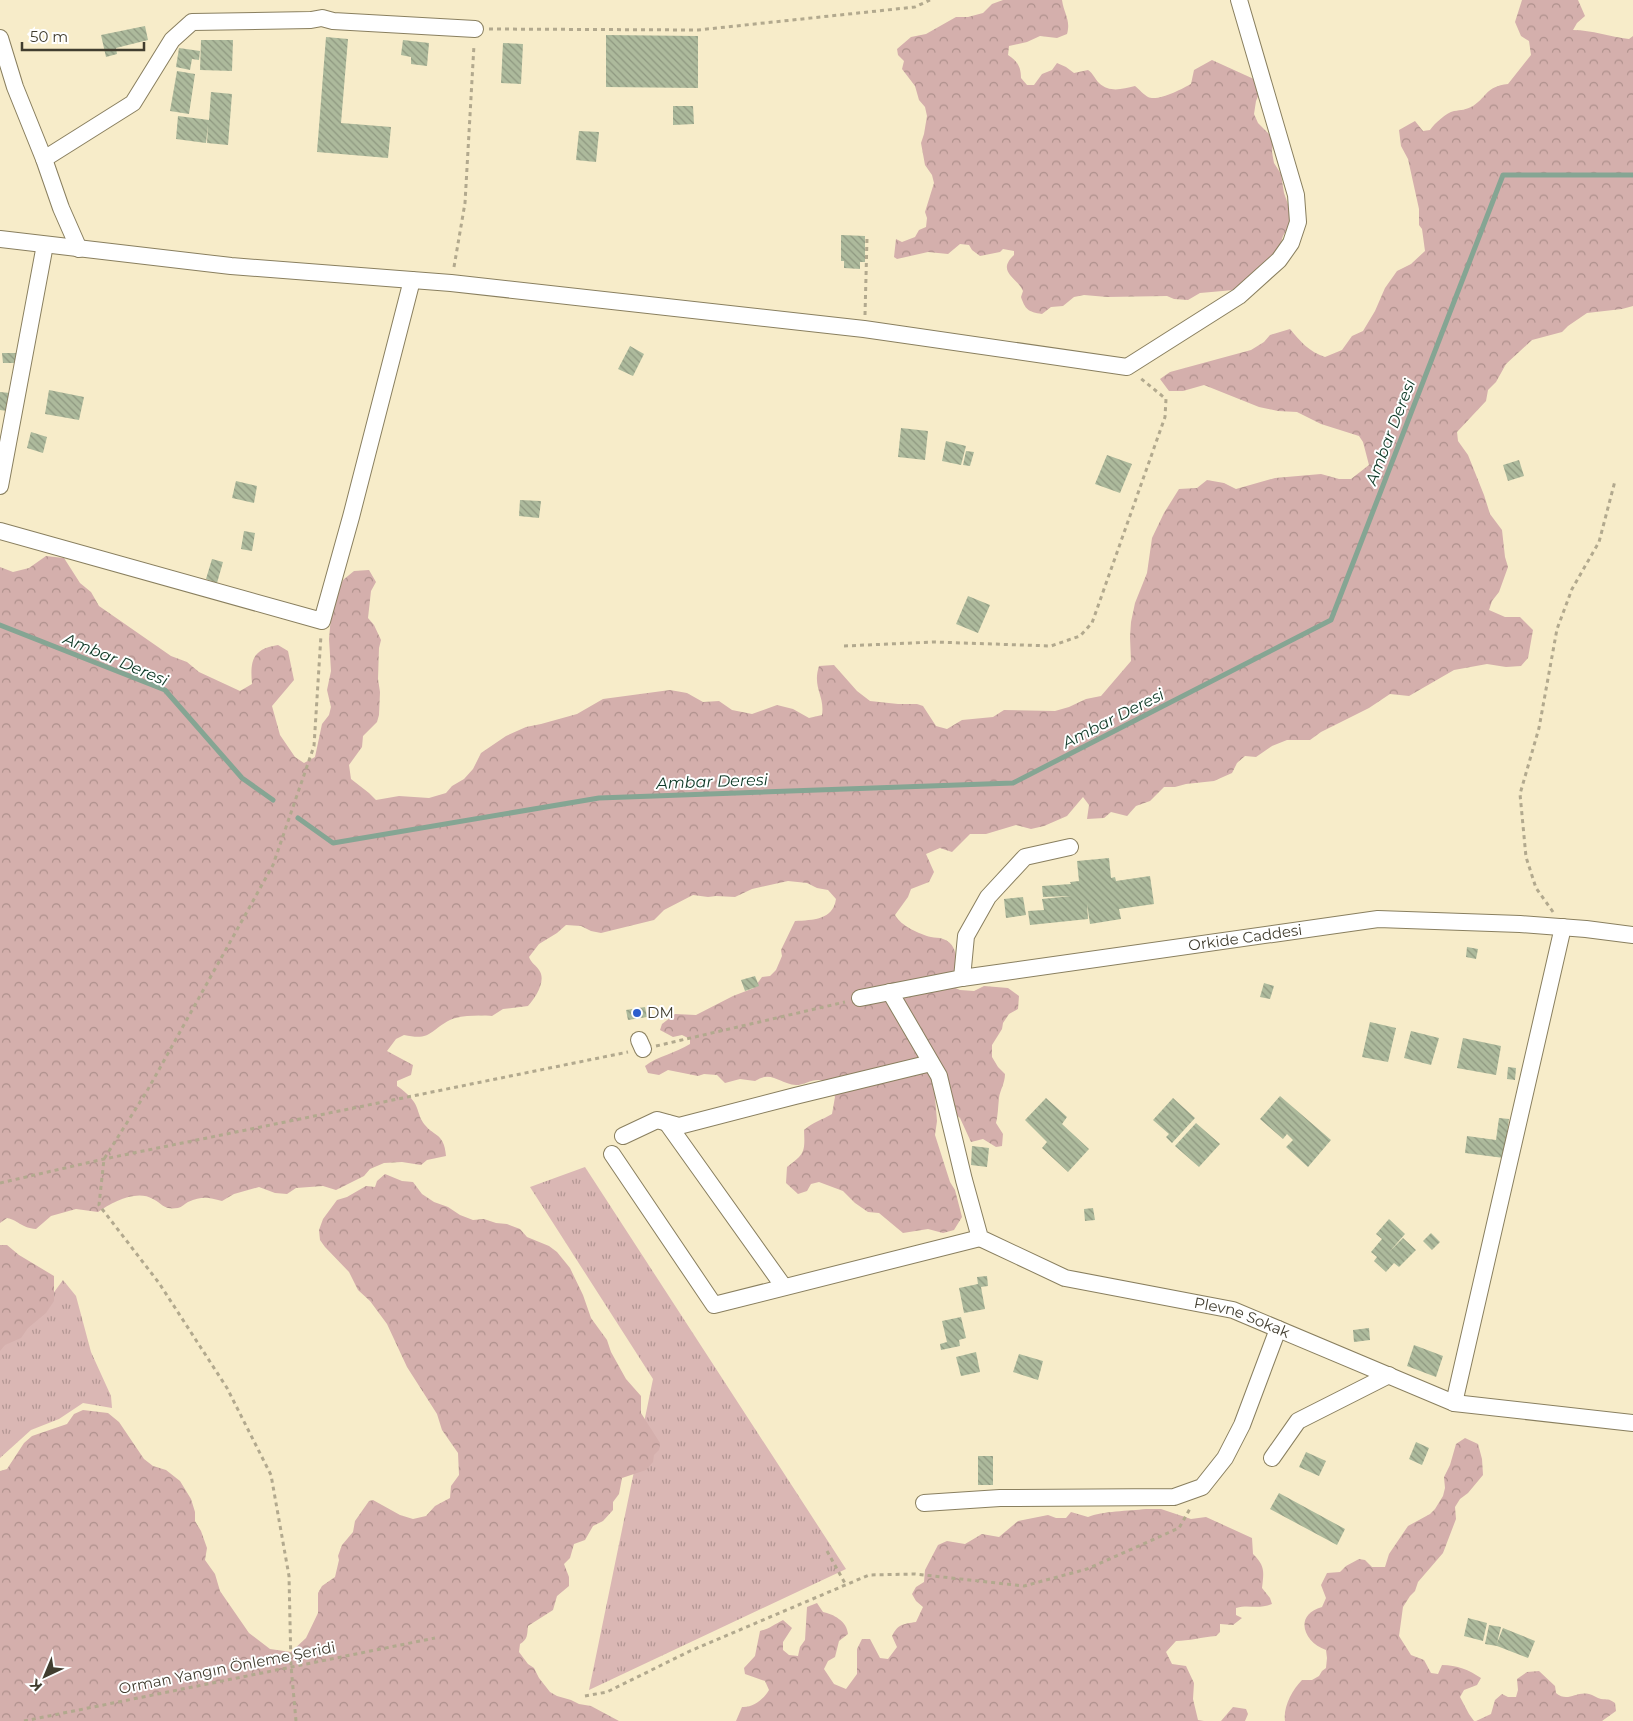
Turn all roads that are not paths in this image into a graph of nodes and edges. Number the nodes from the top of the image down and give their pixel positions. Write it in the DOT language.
graph roads {
  1 [pos="1239,0"];
  2 [pos="475,29"];
  3 [pos="0,38"];
  4 [pos="44,159"];
  5 [pos="0,239"];
  6 [pos="79,249"];
  7 [pos="44,250"];
  8 [pos="412,280"];
  9 [pos="0,486"];
  10 [pos="0,531"];
  11 [pos="1070,848"];
  12 [pos="1563,927"];
  13 [pos="1633,935"];
  14 [pos="962,978"];
  15 [pos="890,992"];
  16 [pos="860,998"];
  17 [pos="931,1063"];
  18 [pos="667,1122"];
  19 [pos="623,1136"];
  20 [pos="612,1154"];
  21 [pos="980,1238"];
  22 [pos="784,1287"];
  23 [pos="1278,1329"];
  24 [pos="1389,1376"];
  25 [pos="1454,1403"];
  26 [pos="1633,1422"];
  27 [pos="1272,1458"];
  28 [pos="924,1503"];
  1 -- 8 [label="street"];
  2 -- 4 [label="street"];
  3 -- 4 [label="street"];
  4 -- 6 [label="street"];
  5 -- 6 [label="street"];
  6 -- 8 [label="street"];
  7 -- 9 [label="street"];
  8 -- 10 [label="street"];
  11 -- 14 [label="street"];
  12 -- 13 [label="street, Orkide Caddesi"];
  12 -- 14 [label="street, Orkide Caddesi"];
  12 -- 25 [label="street"];
  14 -- 15 [label="street, Orkide Caddesi"];
  15 -- 16 [label="street, Orkide Caddesi"];
  15 -- 17 [label="street"];
  17 -- 18 [label="street"];
  17 -- 21 [label="street"];
  18 -- 19 [label="street"];
  18 -- 22 [label="street"];
  20 -- 22 [label="street"];
  21 -- 22 [label="street"];
  21 -- 23 [label="street, Plevne Sokak"];
  23 -- 24 [label="street, Plevne Sokak"];
  23 -- 28 [label="street"];
  24 -- 25 [label="street, Plevne Sokak"];
  24 -- 27 [label="street"];
  25 -- 26 [label="street, Plevne Sokak"];
}
